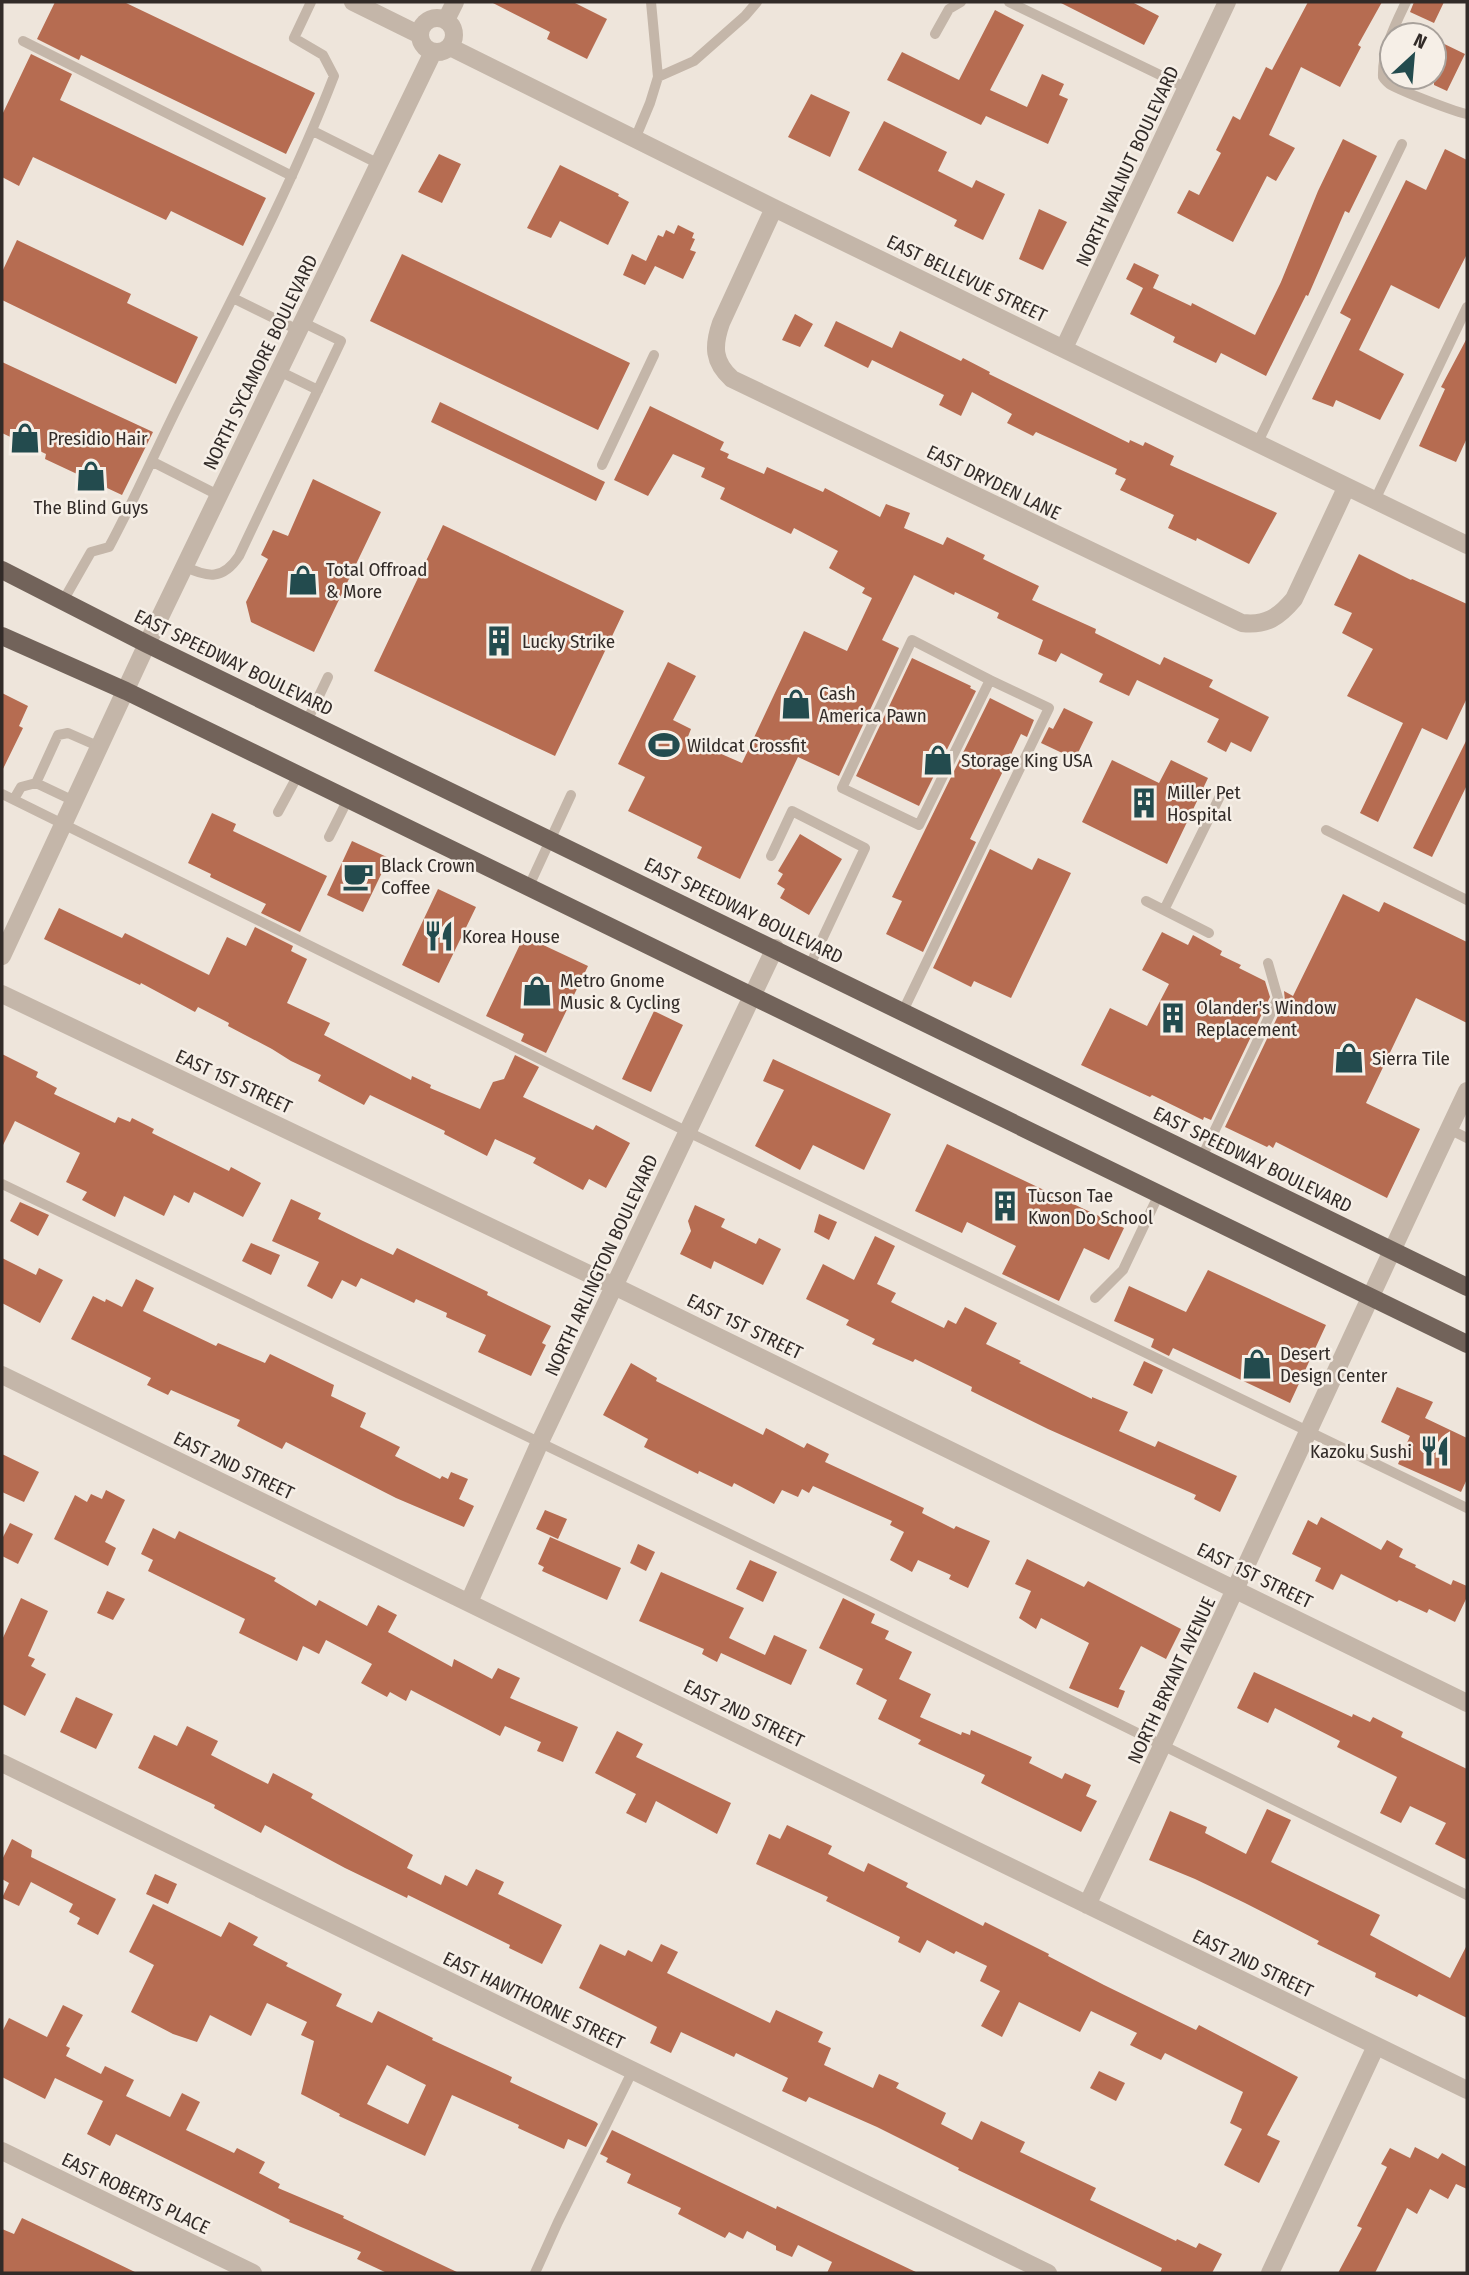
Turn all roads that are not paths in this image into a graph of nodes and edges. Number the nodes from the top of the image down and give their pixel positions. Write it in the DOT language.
graph roads {
  1 [pos="311,2"];
  2 [pos="353,2"];
  3 [pos="455,2"];
  4 [pos="650,2"];
  5 [pos="757,2"];
  6 [pos="961,2"];
  7 [pos="1009,2"];
  8 [pos="1227,2"];
  9 [pos="1406,2"];
  10 [pos="446,20"];
  11 [pos="936,33"];
  12 [pos="420,35"];
  13 [pos="23,41"];
  14 [pos="441,50"];
  15 [pos="658,77"];
  16 [pos="1187,88"];
  17 [pos="1467,114"];
  18 [pos="313,131"];
  19 [pos="635,139"];
  20 [pos="1402,144"];
  21 [pos="379,163"];
  22 [pos="292,176"];
  23 [pos="774,208"];
  24 [pos="233,298"];
  25 [pos="1467,307"];
  26 [pos="300,326"];
  27 [pos="1064,348"];
  28 [pos="654,355"];
  29 [pos="279,371"];
  30 [pos="318,390"];
  31 [pos="1257,444"];
  32 [pos="153,462"];
  33 [pos="602,465"];
  34 [pos="1346,488"];
  35 [pos="218,495"];
  36 [pos="1374,502"];
  37 [pos="1467,545"];
  38 [pos="184,566"];
  39 [pos="2,570"];
  40 [pos="63,601"];
  41 [pos="2,636"];
  42 [pos="147,644"];
  43 [pos="328,677"];
  44 [pos="990,680"];
  45 [pos="126,691"];
  46 [pos="307,721"];
  47 [pos="100,747"];
  48 [pos="298,775"];
  49 [pos="36,783"];
  50 [pos="1223,789"];
  51 [pos="2,794"];
  52 [pos="572,795"];
  53 [pos="14,799"];
  54 [pos="348,799"];
  55 [pos="74,801"];
  56 [pos="278,812"];
  57 [pos="64,824"];
  58 [pos="1326,830"];
  59 [pos="329,837"];
  60 [pos="550,839"];
  61 [pos="771,856"];
  62 [pos="528,886"];
  63 [pos="1467,900"];
  64 [pos="1146,901"];
  65 [pos="1164,910"];
  66 [pos="1209,933"];
  67 [pos="775,948"];
  68 [pos="2,956"];
  69 [pos="1268,963"];
  70 [pos="810,965"];
  71 [pos="2,994"];
  72 [pos="752,995"];
  73 [pos="903,1011"];
  74 [pos="1467,1091"];
  75 [pos="1449,1129"];
  76 [pos="688,1132"];
  77 [pos="1467,1138"];
  78 [pos="1202,1157"];
  79 [pos="2,1184"];
  80 [pos="1159,1194"];
  81 [pos="1391,1250"];
  82 [pos="614,1286"];
  83 [pos="1467,1287"];
  84 [pos="1095,1297"];
  85 [pos="1370,1297"];
  86 [pos="1467,1344"];
  87 [pos="2,1375"];
  88 [pos="1310,1430"];
  89 [pos="540,1442"];
  90 [pos="1467,1508"];
  91 [pos="1237,1590"];
  92 [pos="469,1602"];
  93 [pos="1467,1703"];
  94 [pos="1162,1747"];
  95 [pos="2,1763"];
  96 [pos="1467,1895"];
  97 [pos="1087,1905"];
  98 [pos="1376,2046"];
  99 [pos="632,2072"];
  100 [pos="1467,2090"];
  101 [pos="2,2151"];
  102 [pos="253,2273"];
  103 [pos="535,2273"];
  104 [pos="1048,2273"];
  105 [pos="1270,2273"];
  1 -- 18 [label="lane"];
  2 -- 12 [label="street"];
  3 -- 10 [label="street"];
  4 -- 15 [label="lane"];
  5 -- 15 [label="lane"];
  6 -- 11 [label="lane"];
  7 -- 16 [label="lane"];
  8 -- 16 [label="street, NORTH WALNUT BOULEVARD"];
  9 -- 17 [label="lane"];
  10 -- 12 [label="street"];
  10 -- 14 [label="street"];
  12 -- 14 [label="street"];
  13 -- 22 [label="lane"];
  14 -- 19 [label="street, EAST BELLEVUE STREET"];
  14 -- 21 [label="street, NORTH SYCAMORE BOULEVARD"];
  15 -- 19 [label="lane"];
  16 -- 27 [label="street, NORTH WALNUT BOULEVARD"];
  18 -- 21 [label="lane"];
  18 -- 22 [label="lane"];
  19 -- 23 [label="street, EAST BELLEVUE STREET"];
  20 -- 31 [label="lane"];
  21 -- 26 [label="street, NORTH SYCAMORE BOULEVARD"];
  22 -- 24 [label="lane"];
  23 -- 27 [label="street, EAST BELLEVUE STREET"];
  23 -- 34 [label="street, EAST DRYDEN LANE"];
  24 -- 26 [label="lane"];
  24 -- 32 [label="lane"];
  25 -- 36 [label="lane"];
  26 -- 29 [label="street, NORTH SYCAMORE BOULEVARD"];
  26 -- 30 [label="lane"];
  27 -- 31 [label="street, EAST BELLEVUE STREET"];
  28 -- 33 [label="lane"];
  29 -- 30 [label="lane"];
  29 -- 35 [label="street, NORTH SYCAMORE BOULEVARD"];
  30 -- 38 [label="lane"];
  31 -- 34 [label="street, EAST BELLEVUE STREET"];
  32 -- 35 [label="lane"];
  32 -- 40 [label="lane"];
  34 -- 36 [label="street, EAST BELLEVUE STREET"];
  35 -- 38 [label="street, NORTH SYCAMORE BOULEVARD"];
  36 -- 37 [label="street, EAST BELLEVUE STREET"];
  38 -- 42 [label="street, NORTH SYCAMORE BOULEVARD"];
  39 -- 40 [label="main road, EAST SPEEDWAY BOULEVARD"];
  40 -- 42 [label="main road, EAST SPEEDWAY BOULEVARD"];
  41 -- 45 [label="main road"];
  42 -- 45 [label="street, NORTH SYCAMORE BOULEVARD"];
  42 -- 46 [label="main road, EAST SPEEDWAY BOULEVARD"];
  43 -- 46 [label="lane"];
  44 -- 44 [label="lane"];
  44 -- 73 [label="lane"];
  45 -- 47 [label="street, NORTH SYCAMORE BOULEVARD"];
  45 -- 48 [label="main road"];
  46 -- 60 [label="main road, EAST SPEEDWAY BOULEVARD"];
  47 -- 49 [label="lane"];
  47 -- 55 [label="street, NORTH SYCAMORE BOULEVARD"];
  48 -- 54 [label="main road"];
  48 -- 56 [label="lane"];
  49 -- 53 [label="lane"];
  49 -- 55 [label="lane"];
  50 -- 65 [label="lane"];
  51 -- 53 [label="lane"];
  52 -- 60 [label="lane"];
  53 -- 57 [label="lane"];
  54 -- 59 [label="lane"];
  54 -- 62 [label="main road"];
  55 -- 57 [label="street, NORTH SYCAMORE BOULEVARD"];
  57 -- 68 [label="street, NORTH SYCAMORE BOULEVARD"];
  57 -- 76 [label="lane"];
  58 -- 63 [label="lane"];
  60 -- 62 [label="lane"];
  60 -- 67 [label="main road, EAST SPEEDWAY BOULEVARD"];
  61 -- 70 [label="lane"];
  62 -- 72 [label="main road"];
  64 -- 65 [label="lane"];
  65 -- 66 [label="lane"];
  67 -- 70 [label="main road, EAST SPEEDWAY BOULEVARD"];
  67 -- 72 [label="street, NORTH ARLINGTON BOULEVARD"];
  69 -- 78 [label="lane"];
  70 -- 73 [label="main road, EAST SPEEDWAY BOULEVARD"];
  71 -- 82 [label="street, EAST 1ST STREET"];
  72 -- 76 [label="street, NORTH ARLINGTON BOULEVARD"];
  72 -- 80 [label="main road"];
  73 -- 78 [label="main road, EAST SPEEDWAY BOULEVARD"];
  74 -- 75 [label="street, NORTH BRYANT AVENUE"];
  75 -- 77 [label="lane"];
  75 -- 81 [label="street, NORTH BRYANT AVENUE"];
  76 -- 82 [label="street, NORTH ARLINGTON BOULEVARD"];
  76 -- 88 [label="lane"];
  78 -- 81 [label="main road, EAST SPEEDWAY BOULEVARD"];
  79 -- 89 [label="lane"];
  80 -- 84 [label="lane"];
  80 -- 85 [label="main road"];
  81 -- 83 [label="main road, EAST SPEEDWAY BOULEVARD"];
  81 -- 85 [label="street, NORTH BRYANT AVENUE"];
  82 -- 89 [label="street, NORTH ARLINGTON BOULEVARD"];
  82 -- 91 [label="street, EAST 1ST STREET"];
  85 -- 86 [label="main road"];
  85 -- 88 [label="street, NORTH BRYANT AVENUE"];
  87 -- 92 [label="street, EAST 2ND STREET"];
  88 -- 90 [label="lane"];
  88 -- 91 [label="street, NORTH BRYANT AVENUE"];
  89 -- 92 [label="street, NORTH ARLINGTON BOULEVARD"];
  89 -- 94 [label="lane"];
  91 -- 93 [label="street, EAST 1ST STREET"];
  91 -- 94 [label="street, NORTH BRYANT AVENUE"];
  92 -- 97 [label="street, EAST 2ND STREET"];
  94 -- 96 [label="lane"];
  94 -- 97 [label="street, NORTH BRYANT AVENUE"];
  95 -- 99 [label="street, EAST HAWTHORNE STREET"];
  97 -- 98 [label="street, EAST 2ND STREET"];
  98 -- 100 [label="street, EAST 2ND STREET"];
  98 -- 105 [label="street"];
  99 -- 103 [label="lane"];
  99 -- 104 [label="street, EAST HAWTHORNE STREET"];
  101 -- 102 [label="street, EAST ROBERTS PLACE"];
}
